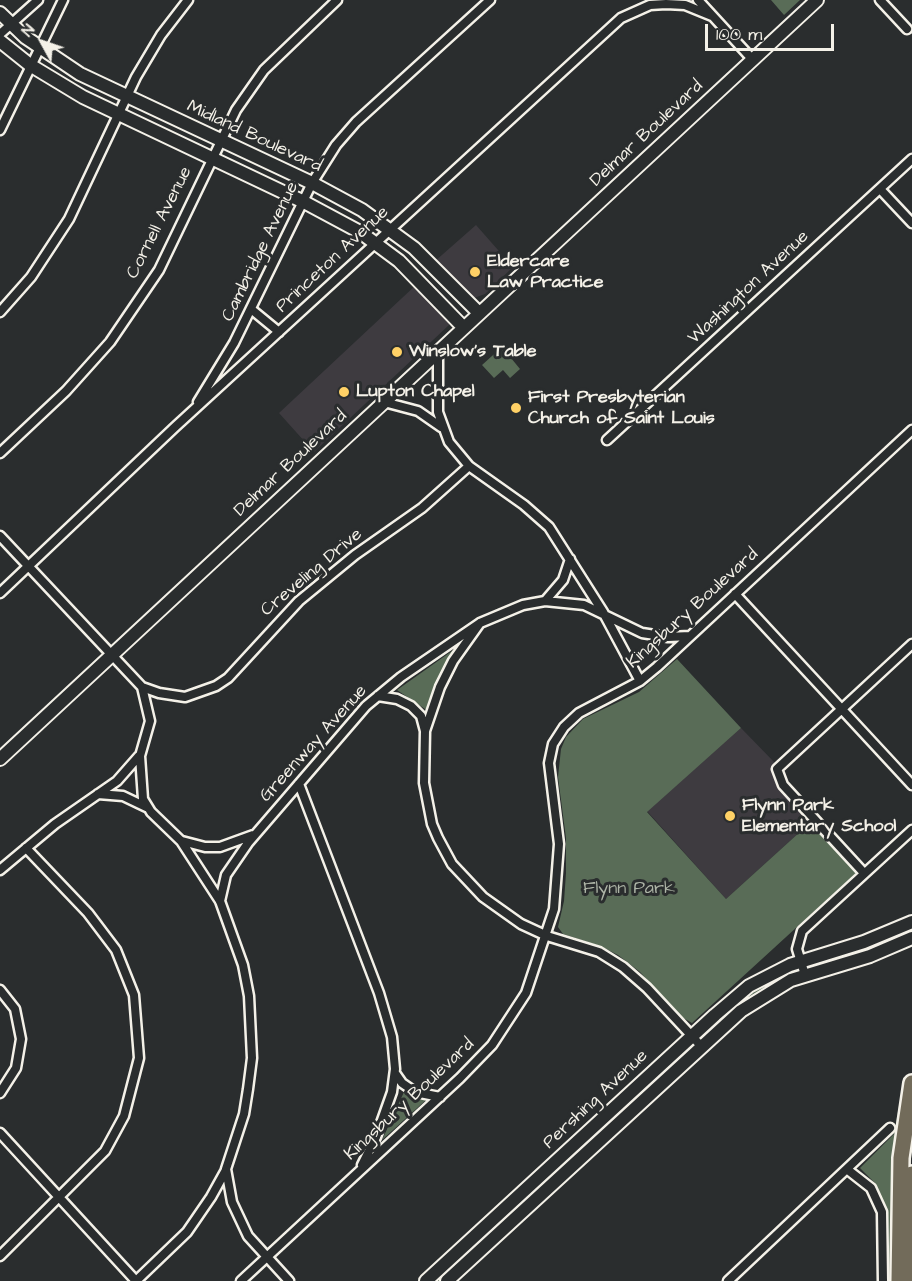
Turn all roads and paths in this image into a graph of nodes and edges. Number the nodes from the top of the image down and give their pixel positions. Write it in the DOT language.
graph roads {
  1 [pos="38,0"];
  2 [pos="63,0"];
  3 [pos="188,0"];
  4 [pos="337,0"];
  5 [pos="490,0"];
  6 [pos="698,0"];
  7 [pos="817,0"];
  8 [pos="880,0"];
  9 [pos="0,13"];
  10 [pos="712,16"];
  11 [pos="11,25"];
  12 [pos="910,32"];
  13 [pos="0,34"];
  14 [pos="0,41"];
  15 [pos="39,47"];
  16 [pos="753,60"];
  17 [pos="30,64"];
  18 [pos="127,97"];
  19 [pos="118,115"];
  20 [pos="0,130"];
  21 [pos="219,141"];
  22 [pos="211,159"];
  23 [pos="912,159"];
  24 [pos="312,183"];
  25 [pos="880,189"];
  26 [pos="304,202"];
  27 [pos="912,223"];
  28 [pos="391,229"];
  29 [pos="376,243"];
  30 [pos="251,309"];
  31 [pos="0,312"];
  32 [pos="479,313"];
  33 [pos="464,328"];
  34 [pos="279,332"];
  35 [pos="438,351"];
  36 [pos="384,402"];
  37 [pos="176,427"];
  38 [pos="443,430"];
  39 [pos="912,430"];
  40 [pos="607,440"];
  41 [pos="0,453"];
  42 [pos="469,466"];
  43 [pos="0,536"];
  44 [pos="570,559"];
  45 [pos="28,567"];
  46 [pos="0,593"];
  47 [pos="735,594"];
  48 [pos="545,601"];
  49 [pos="603,612"];
  50 [pos="480,623"];
  51 [pos="690,636"];
  52 [pos="912,645"];
  53 [pos="111,656"];
  54 [pos="640,681"];
  55 [pos="142,687"];
  56 [pos="378,696"];
  57 [pos="842,710"];
  58 [pos="425,731"];
  59 [pos="140,756"];
  60 [pos="0,759"];
  61 [pos="299,784"];
  62 [pos="912,785"];
  63 [pos="98,794"];
  64 [pos="148,808"];
  65 [pos="912,830"];
  66 [pos="255,834"];
  67 [pos="181,841"];
  68 [pos="26,848"];
  69 [pos="0,870"];
  70 [pos="864,873"];
  71 [pos="220,901"];
  72 [pos="912,922"];
  73 [pos="547,936"];
  74 [pos="912,938"];
  75 [pos="801,962"];
  76 [pos="805,975"];
  77 [pos="0,990"];
  78 [pos="692,1036"];
  79 [pos="702,1047"];
  80 [pos="394,1073"];
  81 [pos="912,1083"];
  82 [pos="0,1093"];
  83 [pos="440,1097"];
  84 [pos="890,1128"];
  85 [pos="0,1133"];
  86 [pos="226,1169"];
  87 [pos="848,1170"];
  88 [pos="359,1171"];
  89 [pos="912,1174"];
  90 [pos="60,1198"];
  91 [pos="0,1256"];
  92 [pos="266,1257"];
  93 [pos="136,1281"];
  94 [pos="241,1281"];
  95 [pos="289,1281"];
  96 [pos="426,1281"];
  97 [pos="447,1281"];
  98 [pos="728,1281"];
  99 [pos="883,1281"];
  100 [pos="899,1281"];
  101 [pos="910,1281"];
  1 -- 11 [label="street"];
  2 -- 15 [label="street"];
  3 -- 18 [label="street"];
  4 -- 21 [label="street, Cornell Avenue"];
  5 -- 24 [label="street, Cambridge Avenue"];
  6 -- 10 [label="street"];
  7 -- 16 [label="main road, Delmar Boulevard"];
  8 -- 12 [label="street"];
  9 -- 11 [label="main road, Midland Boulevard"];
  10 -- 16 [label="street"];
  10 -- 28 [label="street, Princeton Avenue"];
  11 -- 13 [label="street"];
  11 -- 15 [label="main road, Midland Boulevard"];
  14 -- 17 [label="main road"];
  15 -- 17 [label="street"];
  15 -- 18 [label="main road, Midland Boulevard"];
  16 -- 32 [label="main road, Delmar Boulevard"];
  17 -- 19 [label="main road"];
  17 -- 20 [label="street"];
  18 -- 19 [label="street"];
  18 -- 21 [label="main road, Midland Boulevard"];
  19 -- 22 [label="main road"];
  19 -- 31 [label="street"];
  21 -- 22 [label="street, Cornell Avenue"];
  21 -- 24 [label="main road, Midland Boulevard"];
  22 -- 26 [label="main road"];
  22 -- 41 [label="street, Cornell Avenue"];
  23 -- 25 [label="street, Washington Avenue"];
  24 -- 26 [label="street, Cambridge Avenue"];
  24 -- 28 [label="main road, Midland Boulevard"];
  25 -- 27 [label="street"];
  25 -- 40 [label="street, Washington Avenue"];
  26 -- 29 [label="main road"];
  26 -- 30 [label="street, Cambridge Avenue"];
  28 -- 29 [label="street, Princeton Avenue"];
  28 -- 32 [label="main road, Midland Boulevard"];
  29 -- 33 [label="main road"];
  29 -- 34 [label="street, Princeton Avenue"];
  30 -- 34 [label="street"];
  30 -- 37 [label="street, Cambridge Avenue"];
  32 -- 33 [label="main road, Delmar Boulevard"];
  33 -- 35 [label="main road, Delmar Boulevard"];
  34 -- 37 [label="street, Princeton Avenue"];
  35 -- 36 [label="main road, Delmar Boulevard"];
  35 -- 38 [label="street"];
  36 -- 38 [label="street"];
  36 -- 53 [label="main road, Delmar Boulevard"];
  37 -- 45 [label="street, Princeton Avenue"];
  38 -- 42 [label="street"];
  39 -- 47 [label="street, Kingsbury Boulevard"];
  42 -- 44 [label="street"];
  42 -- 55 [label="street, Creveling Drive"];
  43 -- 45 [label="street"];
  44 -- 48 [label="street"];
  44 -- 49 [label="street"];
  45 -- 46 [label="street, Princeton Avenue"];
  45 -- 53 [label="street"];
  47 -- 51 [label="street, Kingsbury Boulevard"];
  47 -- 57 [label="street"];
  48 -- 49 [label="street, Greenway Avenue"];
  48 -- 50 [label="street, Greenway Avenue"];
  49 -- 51 [label="street, Greenway Avenue"];
  49 -- 54 [label="street"];
  50 -- 56 [label="street, Greenway Avenue"];
  50 -- 58 [label="street"];
  51 -- 54 [label="street, Kingsbury Boulevard"];
  52 -- 57 [label="street"];
  53 -- 55 [label="street"];
  53 -- 60 [label="main road, Delmar Boulevard"];
  54 -- 73 [label="street, Kingsbury Boulevard"];
  55 -- 59 [label="street"];
  56 -- 58 [label="street"];
  56 -- 61 [label="street, Greenway Avenue"];
  57 -- 62 [label="street"];
  57 -- 70 [label="street"];
  58 -- 73 [label="street"];
  59 -- 63 [label="street"];
  59 -- 64 [label="street"];
  61 -- 66 [label="street, Greenway Avenue"];
  61 -- 80 [label="street"];
  63 -- 64 [label="street"];
  63 -- 68 [label="street"];
  64 -- 67 [label="street"];
  65 -- 70 [label="street"];
  66 -- 67 [label="street, Greenway Avenue"];
  66 -- 71 [label="street, Greenway Avenue"];
  67 -- 71 [label="street"];
  68 -- 69 [label="street"];
  68 -- 90 [label="street"];
  70 -- 75 [label="street"];
  71 -- 86 [label="street"];
  72 -- 75 [label="main road, Pershing Avenue"];
  73 -- 78 [label="street"];
  73 -- 83 [label="street, Kingsbury Boulevard"];
  74 -- 76 [label="main road, Pershing Avenue"];
  75 -- 76 [label="street"];
  75 -- 78 [label="main road, Pershing Avenue"];
  76 -- 79 [label="main road, Pershing Avenue"];
  77 -- 82 [label="street"];
  78 -- 79 [label="street"];
  78 -- 96 [label="main road, Pershing Avenue"];
  79 -- 97 [label="main road, Pershing Avenue"];
  80 -- 83 [label="street"];
  80 -- 88 [label="street"];
  81 -- 100 [label="highway"];
  83 -- 88 [label="street, Kingsbury Boulevard"];
  84 -- 87 [label="street"];
  85 -- 90 [label="street"];
  86 -- 92 [label="street"];
  86 -- 93 [label="street"];
  87 -- 98 [label="street"];
  87 -- 99 [label="street"];
  88 -- 92 [label="street, Kingsbury Boulevard"];
  89 -- 101 [label="highway"];
  90 -- 91 [label="street"];
  90 -- 93 [label="street"];
  92 -- 94 [label="street, Kingsbury Boulevard"];
  92 -- 95 [label="street"];
}
